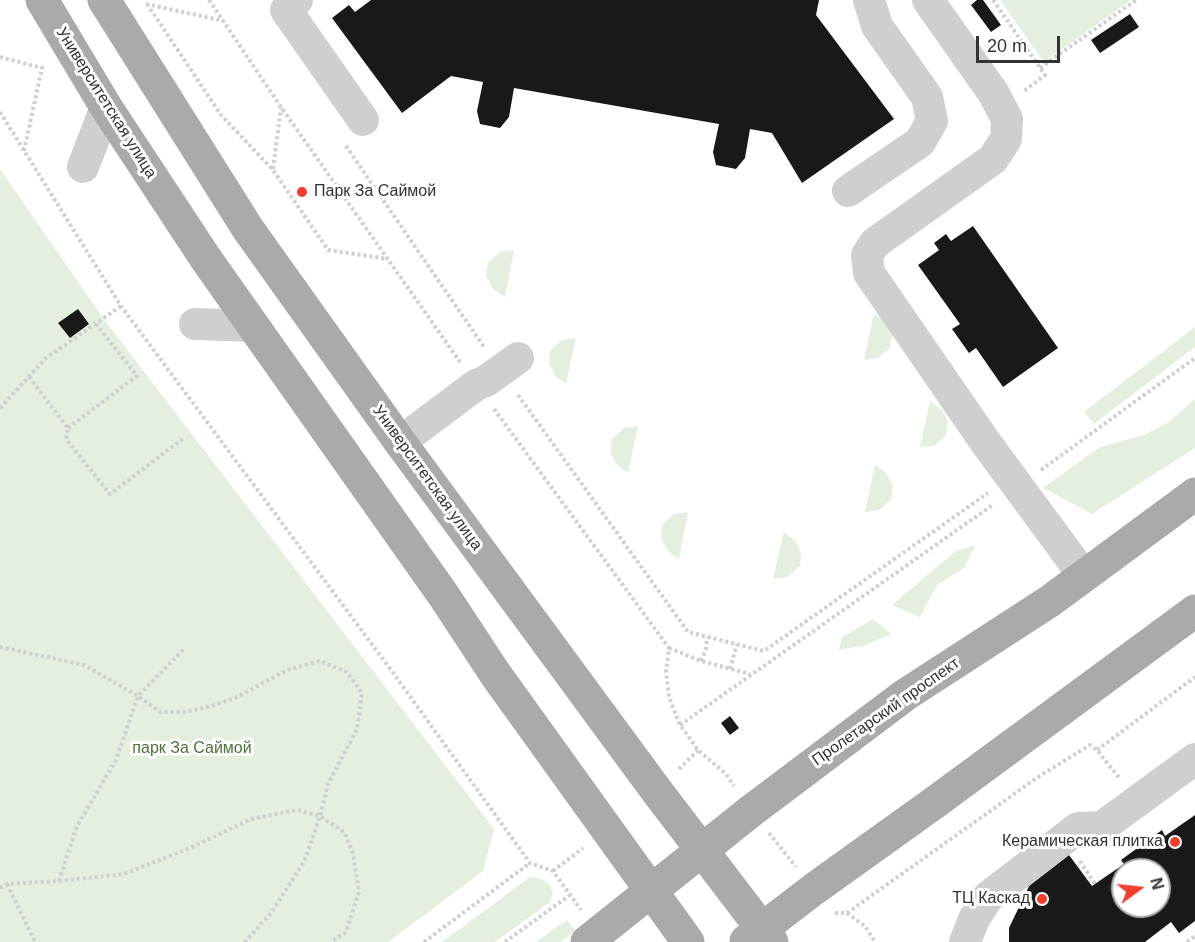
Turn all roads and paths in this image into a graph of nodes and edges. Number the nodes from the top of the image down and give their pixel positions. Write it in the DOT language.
graph roads {
  1 [pos="42,0"];
  2 [pos="104,0"];
  3 [pos="209,0"];
  4 [pos="297,0"];
  5 [pos="869,0"];
  6 [pos="928,0"];
  7 [pos="993,0"];
  8 [pos="1136,0"];
  9 [pos="147,2"];
  10 [pos="225,21"];
  11 [pos="0,57"];
  12 [pos="106,107"];
  13 [pos="281,107"];
  14 [pos="0,112"];
  15 [pos="354,132"];
  16 [pos="24,152"];
  17 [pos="83,167"];
  18 [pos="273,170"];
  19 [pos="848,191"];
  20 [pos="388,259"];
  21 [pos="121,306"];
  22 [pos="95,323"];
  23 [pos="195,324"];
  24 [pos="253,326"];
  25 [pos="1195,358"];
  26 [pos="498,371"];
  27 [pos="29,377"];
  28 [pos="0,408"];
  29 [pos="68,428"];
  30 [pos="184,438"];
  31 [pos="400,442"];
  32 [pos="1003,490"];
  33 [pos="1195,494"];
  34 [pos="1084,576"];
  35 [pos="1195,611"];
  36 [pos="707,637"];
  37 [pos="737,644"];
  38 [pos="0,647"];
  39 [pos="185,648"];
  40 [pos="669,648"];
  41 [pos="701,661"];
  42 [pos="730,669"];
  43 [pos="750,674"];
  44 [pos="1195,677"];
  45 [pos="138,696"];
  46 [pos="680,725"];
  47 [pos="1195,759"];
  48 [pos="751,811"];
  49 [pos="321,816"];
  50 [pos="702,850"];
  51 [pos="530,863"];
  52 [pos="1089,875"];
  53 [pos="59,881"];
  54 [pos="7,884"];
  55 [pos="1095,884"];
  56 [pos="0,888"];
  57 [pos="814,889"];
  58 [pos="652,891"];
  59 [pos="570,895"];
  60 [pos="847,913"];
  61 [pos="431,936"];
  62 [pos="1195,936"];
  63 [pos="592,938"];
  64 [pos="759,938"];
  65 [pos="35,942"];
  66 [pos="244,942"];
  67 [pos="331,942"];
  68 [pos="424,942"];
  69 [pos="429,942"];
  70 [pos="505,942"];
  71 [pos="688,942"];
  72 [pos="874,942"];
  73 [pos="965,942"];
  74 [pos="1187,942"];
  1 -- 12 [label="main road, Университетская улица"];
  2 -- 31 [label="main road, Университетская улица"];
  3 -- 10 [label="path"];
  4 -- 15 [label="lane"];
  5 -- 19 [label="lane"];
  6 -- 32 [label="lane"];
  7 -- 8 [label="path"];
  9 -- 10 [label="path"];
  9 -- 18 [label="path"];
  10 -- 13 [label="path"];
  11 -- 16 [label="path"];
  12 -- 17 [label="lane"];
  12 -- 24 [label="main road, Университетская улица"];
  13 -- 18 [label="path"];
  13 -- 20 [label="path"];
  14 -- 16 [label="path"];
  15 -- 26 [label="path"];
  16 -- 21 [label="path"];
  18 -- 20 [label="path"];
  20 -- 26 [label="path"];
  21 -- 22 [label="path"];
  21 -- 51 [label="path"];
  22 -- 27 [label="path"];
  22 -- 29 [label="path"];
  23 -- 24 [label="lane"];
  24 -- 58 [label="main road, Университетская улица"];
  25 -- 32 [label="path"];
  26 -- 31 [label="lane"];
  26 -- 36 [label="path"];
  26 -- 40 [label="path"];
  27 -- 28 [label="path"];
  27 -- 29 [label="path"];
  29 -- 30 [label="path"];
  31 -- 50 [label="main road, Университетская улица"];
  32 -- 34 [label="lane"];
  32 -- 37 [label="path"];
  32 -- 43 [label="path"];
  33 -- 34 [label="main road, Пролетарский проспект"];
  34 -- 48 [label="main road, Пролетарский проспект"];
  35 -- 57 [label="main road"];
  36 -- 37 [label="path"];
  36 -- 41 [label="path"];
  37 -- 42 [label="path"];
  38 -- 45 [label="path"];
  39 -- 45 [label="path"];
  40 -- 41 [label="path"];
  40 -- 46 [label="path"];
  41 -- 42 [label="path"];
  42 -- 43 [label="path"];
  43 -- 46 [label="path"];
  44 -- 60 [label="path"];
  45 -- 49 [label="path"];
  45 -- 53 [label="path"];
  46 -- 48 [label="path"];
  47 -- 73 [label="lane"];
  48 -- 50 [label="main road, Пролетарский проспект"];
  48 -- 57 [label="path"];
  49 -- 53 [label="path"];
  49 -- 66 [label="path"];
  49 -- 67 [label="path"];
  50 -- 58 [label="main road, Пролетарский проспект"];
  50 -- 64 [label="main road, Университетская улица"];
  51 -- 59 [label="path"];
  51 -- 61 [label="path"];
  52 -- 55 [label="path"];
  53 -- 54 [label="path"];
  54 -- 56 [label="path"];
  54 -- 65 [label="path"];
  57 -- 60 [label="path"];
  57 -- 64 [label="main road"];
  58 -- 63 [label="main road, Пролетарский проспект"];
  58 -- 71 [label="main road, Университетская улица"];
  59 -- 63 [label="path"];
  59 -- 70 [label="path"];
  60 -- 72 [label="path"];
  61 -- 68 [label="path"];
  61 -- 69 [label="path"];
  62 -- 74 [label="path"];
}
